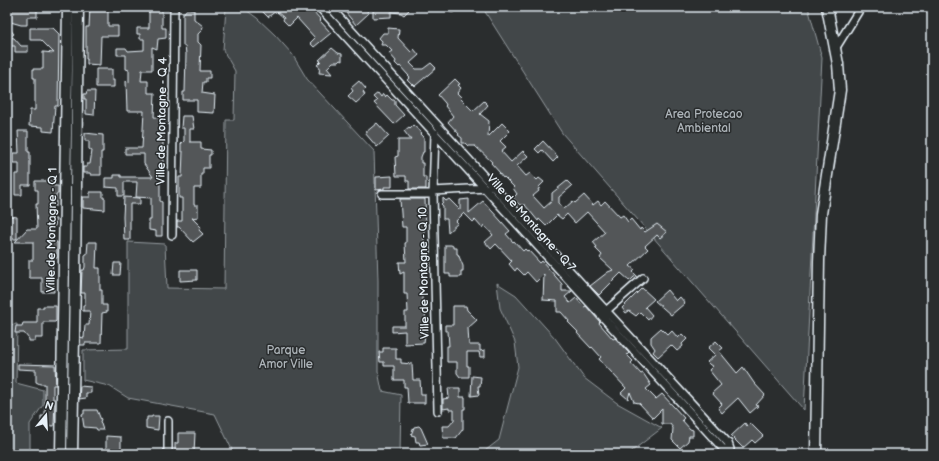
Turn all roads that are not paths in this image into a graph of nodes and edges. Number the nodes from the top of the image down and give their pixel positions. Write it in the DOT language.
graph roads {
  1 [pos="68,7"];
  2 [pos="78,7"];
  3 [pos="174,7"];
  4 [pos="320,7"];
  5 [pos="330,7"];
  6 [pos="442,7"];
  7 [pos="827,7"];
  8 [pos="861,7"];
  9 [pos="452,10"];
  10 [pos="835,49"];
  11 [pos="72,91"];
  12 [pos="437,124"];
  13 [pos="435,134"];
  14 [pos="494,187"];
  15 [pos="485,188"];
  16 [pos="433,193"];
  17 [pos="382,194"];
  18 [pos="172,235"];
  19 [pos="65,277"];
  20 [pos="75,278"];
  21 [pos="643,278"];
  22 [pos="597,307"];
  23 [pos="606,311"];
  24 [pos="438,411"];
  25 [pos="168,421"];
  26 [pos="61,454"];
  27 [pos="72,454"];
  28 [pos="168,454"];
  29 [pos="726,454"];
  30 [pos="816,454"];
  1 -- 11 [label="street, Ville de Montagne - Q 1"];
  2 -- 11 [label="street, Ville de Montagne - Q 1"];
  3 -- 18 [label="street, Ville de Montagne - Q 4"];
  4 -- 13 [label="street, Ville de Montagne - Q 7"];
  5 -- 12 [label="street, Ville de Montagne - Q 7"];
  6 -- 9 [label="lane"];
  7 -- 10 [label="street"];
  8 -- 10 [label="street"];
  10 -- 30 [label="street"];
  11 -- 19 [label="street, Ville de Montagne - Q 1"];
  11 -- 20 [label="street, Ville de Montagne - Q 1"];
  12 -- 13 [label="street, Ville de Montagne - Q 10"];
  12 -- 14 [label="street, Ville de Montagne - Q 7"];
  13 -- 15 [label="street, Ville de Montagne - Q 7"];
  13 -- 16 [label="street, Ville de Montagne - Q 10"];
  14 -- 15 [label="street"];
  14 -- 22 [label="street, Ville de Montagne - Q 7"];
  15 -- 16 [label="street"];
  15 -- 22 [label="street, Ville de Montagne - Q 7"];
  16 -- 17 [label="street"];
  16 -- 24 [label="street, Ville de Montagne - Q 10"];
  19 -- 20 [label="street"];
  19 -- 26 [label="street, Ville de Montagne - Q 1"];
  20 -- 27 [label="street, Ville de Montagne - Q 1"];
  21 -- 23 [label="street"];
  22 -- 23 [label="street, Ville de Montagne - Q 7"];
  22 -- 29 [label="street, Ville de Montagne - Q 7"];
  23 -- 29 [label="street, Ville de Montagne - Q 7"];
  25 -- 28 [label="street"];
}
